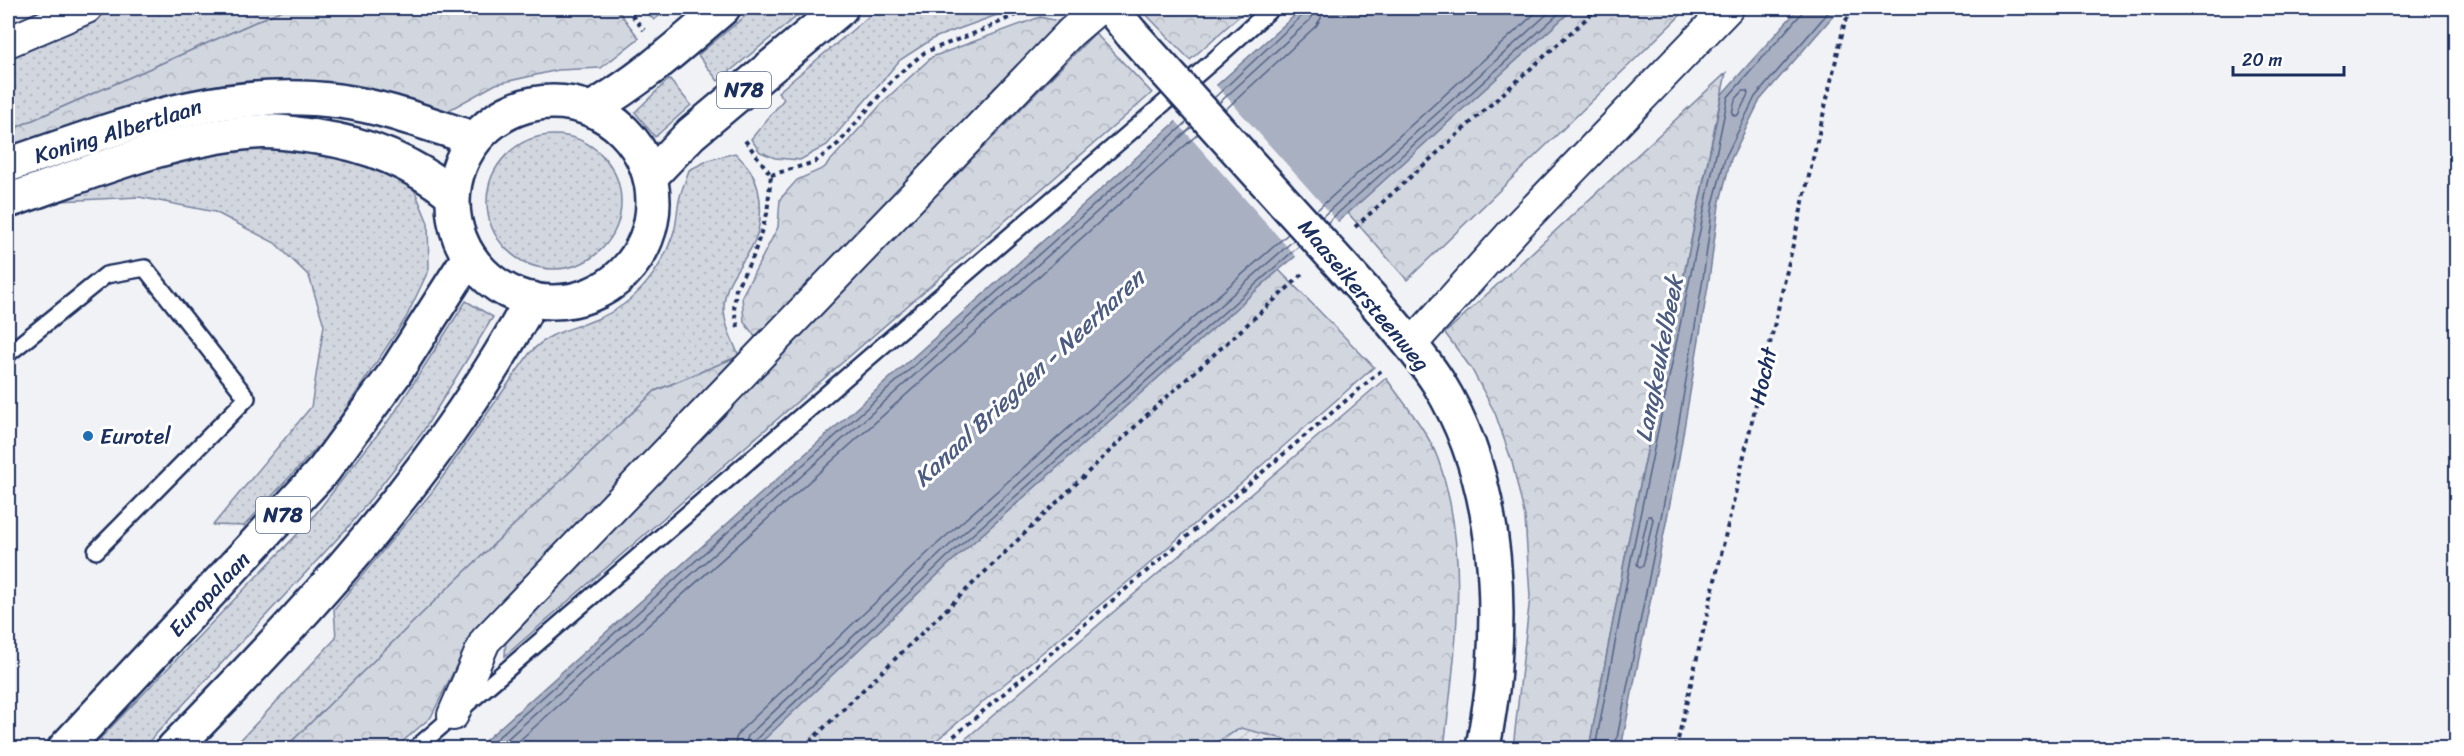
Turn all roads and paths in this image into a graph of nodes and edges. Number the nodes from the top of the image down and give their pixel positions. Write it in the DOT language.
graph roads {
  1 [pos="87,8"];
  2 [pos="626,8"];
  3 [pos="723,8"];
  4 [pos="841,8"];
  5 [pos="1030,8"];
  6 [pos="1099,8"];
  7 [pos="1111,8"];
  8 [pos="1272,8"];
  9 [pos="1598,8"];
  10 [pos="1728,8"];
  11 [pos="1857,8"];
  12 [pos="645,30"];
  13 [pos="8,42"];
  14 [pos="591,109"];
  15 [pos="475,139"];
  16 [pos="744,139"];
  17 [pos="8,165"];
  18 [pos="771,175"];
  19 [pos="650,177"];
  20 [pos="453,195"];
  21 [pos="8,201"];
  22 [pos="1352,229"];
  23 [pos="469,257"];
  24 [pos="1304,273"];
  25 [pos="532,299"];
  26 [pos="1411,345"];
  27 [pos="8,354"];
  28 [pos="762,354"];
  29 [pos="96,551"];
  30 [pos="453,715"];
  31 [pos="65,748"];
  32 [pos="174,748"];
  33 [pos="416,748"];
  34 [pos="803,748"];
  35 [pos="940,748"];
  36 [pos="1483,748"];
  37 [pos="1676,748"];
  1 -- 13 [label="street"];
  2 -- 12 [label="path"];
  3 -- 14 [label="main road"];
  4 -- 19 [label="main road, N78"];
  5 -- 18 [label="path"];
  6 -- 28 [label="street"];
  7 -- 26 [label="main road, Maaseikersteenweg, bridge"];
  8 -- 30 [label="lane"];
  9 -- 22 [label="path"];
  10 -- 26 [label="street"];
  11 -- 37 [label="path, Hocht"];
  14 -- 15 [label="main road"];
  14 -- 19 [label="main road"];
  15 -- 17 [label="main road, Koning Albertlaan"];
  15 -- 20 [label="main road"];
  16 -- 18 [label="path"];
  18 -- 28 [label="path"];
  19 -- 25 [label="main road"];
  20 -- 21 [label="main road, Koning Albertlaan"];
  20 -- 23 [label="main road"];
  23 -- 25 [label="main road"];
  23 -- 31 [label="main road, Europalaan / N78"];
  24 -- 34 [label="path"];
  25 -- 32 [label="main road"];
  26 -- 35 [label="path"];
  26 -- 36 [label="main road, Maaseikersteenweg"];
  27 -- 29 [label="lane"];
  28 -- 30 [label="street"];
  30 -- 33 [label="lane"];
}
